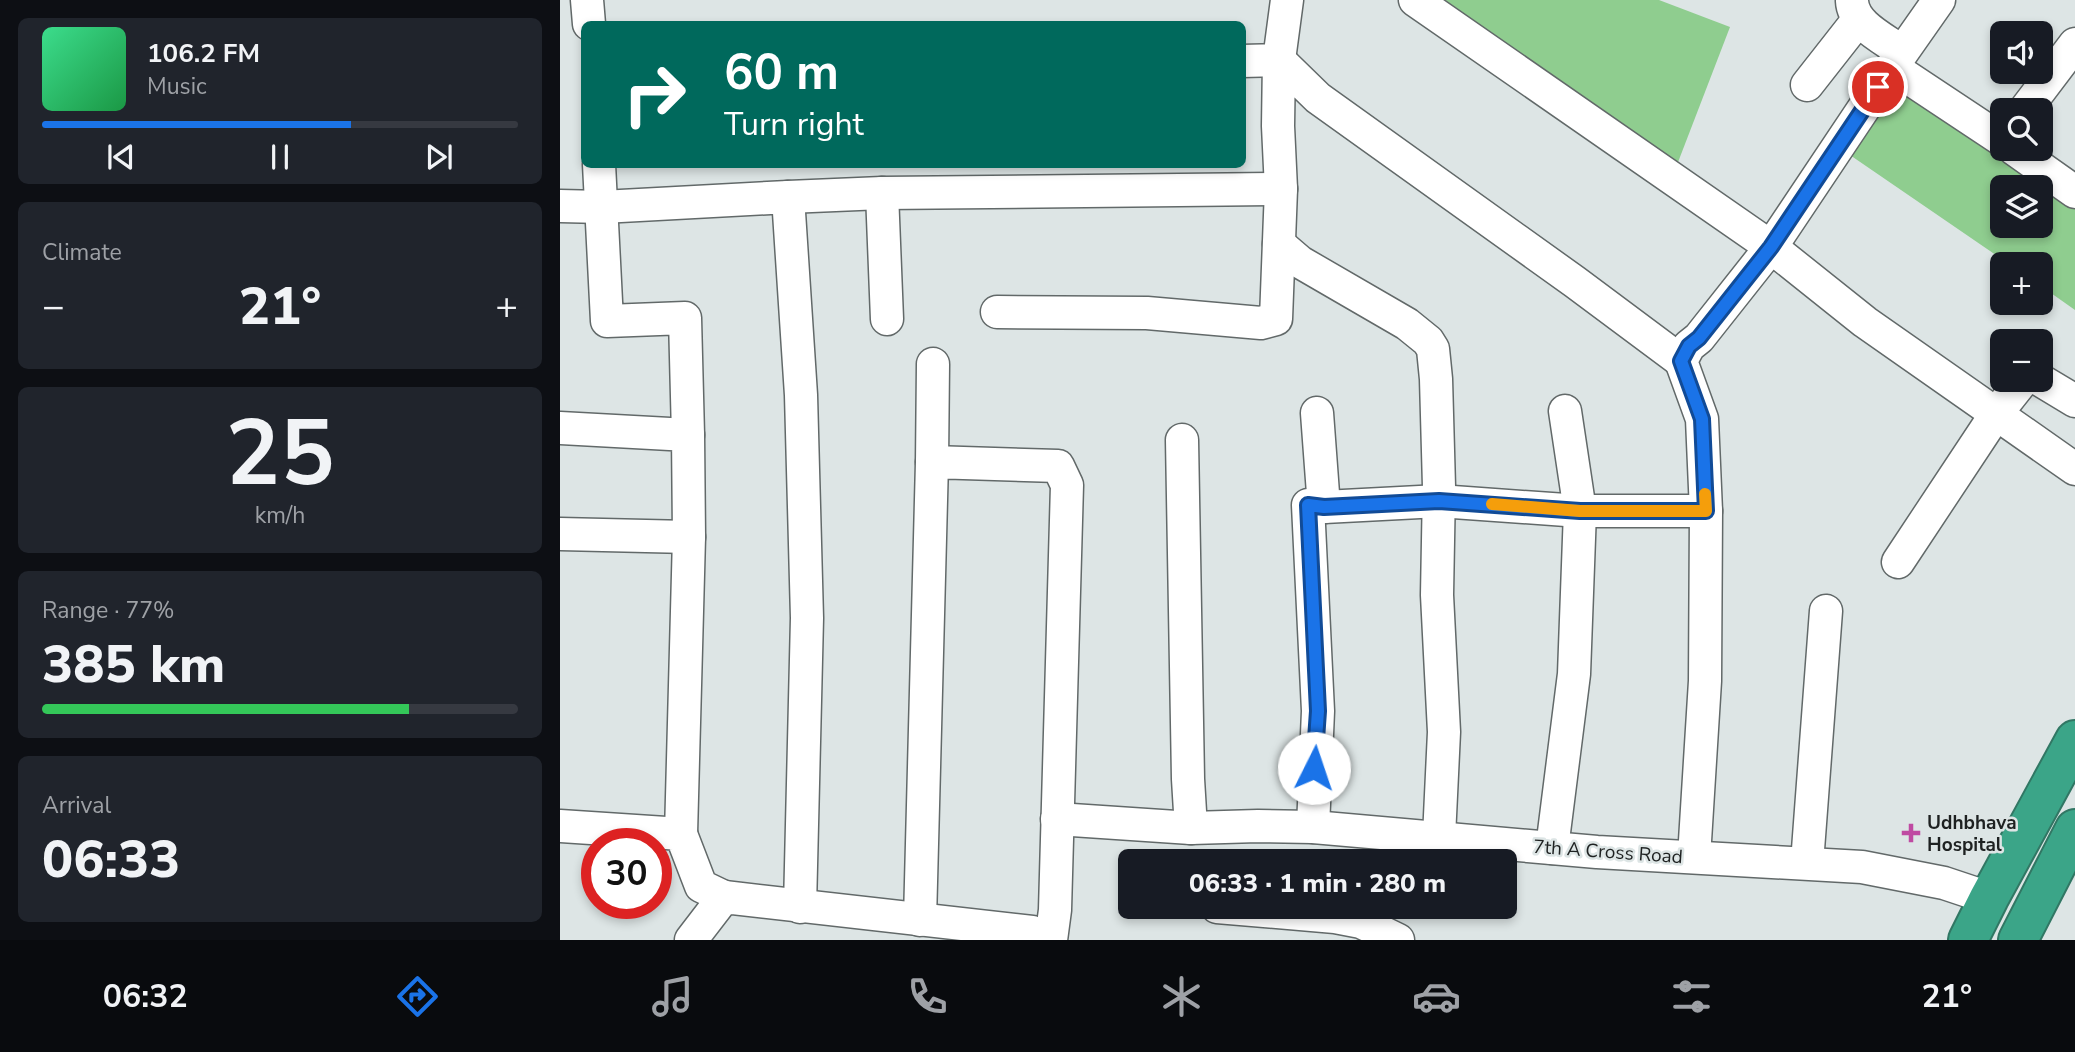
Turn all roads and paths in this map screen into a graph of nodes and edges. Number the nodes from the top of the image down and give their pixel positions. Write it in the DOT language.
graph roads {
  1 [pos="587,0"];
  2 [pos="1287,0"];
  3 [pos="1415,0"];
  4 [pos="1939,0"];
  5 [pos="1855,10"];
  6 [pos="589,21"];
  7 [pos="2075,44"];
  8 [pos="1279,60"];
  9 [pos="1897,60"];
  10 [pos="1246,61"];
  11 [pos="1807,85"];
  12 [pos="2034,98"];
  13 [pos="1990,131"];
  14 [pos="2031,161"];
  15 [pos="599,168"];
  16 [pos="1281,189"];
  17 [pos="2075,192"];
  18 [pos="882,193"];
  19 [pos="788,197"];
  20 [pos="560,206"];
  21 [pos="602,207"];
  22 [pos="1279,244"];
  23 [pos="1771,247"];
  24 [pos="997,312"];
  25 [pos="887,319"];
  26 [pos="1681,361"];
  27 [pos="933,364"];
  28 [pos="2053,388"];
  29 [pos="2013,392"];
  30 [pos="2075,401"];
  31 [pos="1565,411"];
  32 [pos="1317,413"];
  33 [pos="1996,414"];
  34 [pos="560,428"];
  35 [pos="688,435"];
  36 [pos="1182,440"];
  37 [pos="932,462"];
  38 [pos="2075,469"];
  39 [pos="1439,501"];
  40 [pos="1324,507"];
  41 [pos="1580,511"];
  42 [pos="1706,511"];
  43 [pos="560,534"];
  44 [pos="689,537"];
  45 [pos="1898,562"];
  46 [pos="1826,611"];
  47 [pos="2075,740"];
  48 [pos="1057,819"];
  49 [pos="560,826"];
  50 [pos="1313,827"];
  51 [pos="1191,828"];
  52 [pos="2075,829"];
  53 [pos="681,834"];
  54 [pos="1439,837"];
  55 [pos="1552,848"];
  56 [pos="1694,857"];
  57 [pos="1807,863"];
  58 [pos="724,897"];
  59 [pos="1989,898"];
  60 [pos="800,907"];
  61 [pos="1345,919"];
  62 [pos="920,920"];
  63 [pos="691,940"];
  64 [pos="1049,940"];
  65 [pos="1398,940"];
  66 [pos="1968,940"];
  67 [pos="2018,940"];
  1 -- 6 [label="street"];
  2 -- 8 [label="street"];
  3 -- 23 [label="street"];
  4 -- 9 [label="street"];
  5 -- 9 [label="street"];
  5 -- 11 [label="street"];
  7 -- 12 [label="street"];
  8 -- 10 [label="street"];
  8 -- 16 [label="street"];
  8 -- 26 [label="street"];
  9 -- 13 [label="street"];
  9 -- 23 [label="street"];
  14 -- 17 [label="street"];
  15 -- 21 [label="street"];
  16 -- 18 [label="street"];
  16 -- 22 [label="street"];
  18 -- 19 [label="street"];
  18 -- 25 [label="street"];
  19 -- 21 [label="street"];
  19 -- 60 [label="street"];
  20 -- 21 [label="street"];
  21 -- 35 [label="street"];
  22 -- 24 [label="street"];
  22 -- 39 [label="street"];
  23 -- 26 [label="street"];
  23 -- 33 [label="street"];
  26 -- 42 [label="street"];
  27 -- 37 [label="street"];
  28 -- 30 [label="street"];
  29 -- 33 [label="street"];
  31 -- 41 [label="street"];
  32 -- 40 [label="street"];
  33 -- 38 [label="street"];
  33 -- 45 [label="street"];
  34 -- 35 [label="street"];
  35 -- 44 [label="street"];
  36 -- 51 [label="street"];
  37 -- 48 [label="street"];
  37 -- 62 [label="street"];
  39 -- 40 [label="street"];
  39 -- 41 [label="street"];
  39 -- 54 [label="street"];
  40 -- 50 [label="street"];
  41 -- 42 [label="street"];
  41 -- 55 [label="street"];
  42 -- 56 [label="street"];
  43 -- 44 [label="street"];
  44 -- 53 [label="street"];
  46 -- 57 [label="street"];
  47 -- 59 [label="highway"];
  48 -- 51 [label="street, 7th A Cross Road"];
  48 -- 64 [label="street"];
  49 -- 53 [label="street"];
  50 -- 51 [label="street, 7th A Cross Road"];
  50 -- 54 [label="street, 7th A Cross Road"];
  52 -- 67 [label="highway"];
  53 -- 58 [label="street"];
  54 -- 55 [label="street, 7th A Cross Road"];
  55 -- 56 [label="street, 7th A Cross Road"];
  56 -- 57 [label="street, 7th A Cross Road"];
  57 -- 59 [label="street, 7th A Cross Road"];
  58 -- 60 [label="street"];
  58 -- 63 [label="street"];
  59 -- 66 [label="highway"];
  60 -- 62 [label="street"];
  61 -- 65 [label="street"];
  62 -- 64 [label="street"];
}
